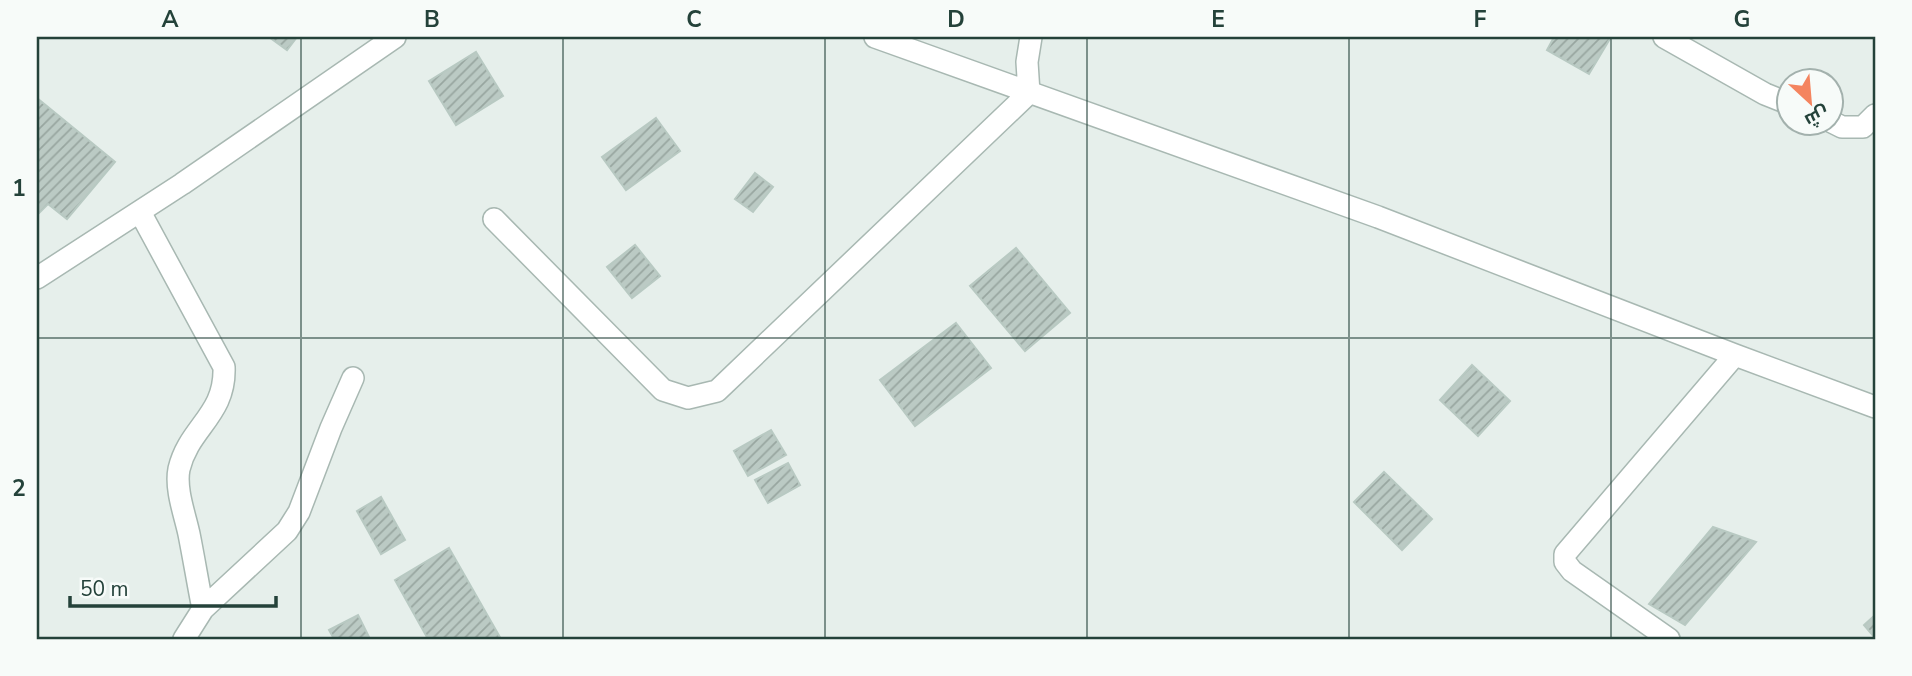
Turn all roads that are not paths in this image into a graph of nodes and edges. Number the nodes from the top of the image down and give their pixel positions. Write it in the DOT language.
graph roads {
  1 [pos="395,37"];
  2 [pos="875,37"];
  3 [pos="1031,37"];
  4 [pos="1664,37"];
  5 [pos="1029,93"];
  6 [pos="1776,98"];
  7 [pos="1875,115"];
  8 [pos="1846,127"];
  9 [pos="140,212"];
  10 [pos="494,219"];
  11 [pos="37,278"];
  12 [pos="1735,355"];
  13 [pos="353,378"];
  14 [pos="1875,407"];
  15 [pos="203,609"];
  16 [pos="184,639"];
  17 [pos="1669,639"];
  1 -- 9 [label="street"];
  2 -- 5 [label="street"];
  3 -- 5 [label="street"];
  4 -- 6 [label="street"];
  5 -- 10 [label="street"];
  5 -- 12 [label="street"];
  7 -- 8 [label="street"];
  9 -- 11 [label="street"];
  9 -- 15 [label="street"];
  12 -- 14 [label="street"];
  12 -- 17 [label="street"];
  13 -- 15 [label="street"];
  15 -- 16 [label="street"];
}
